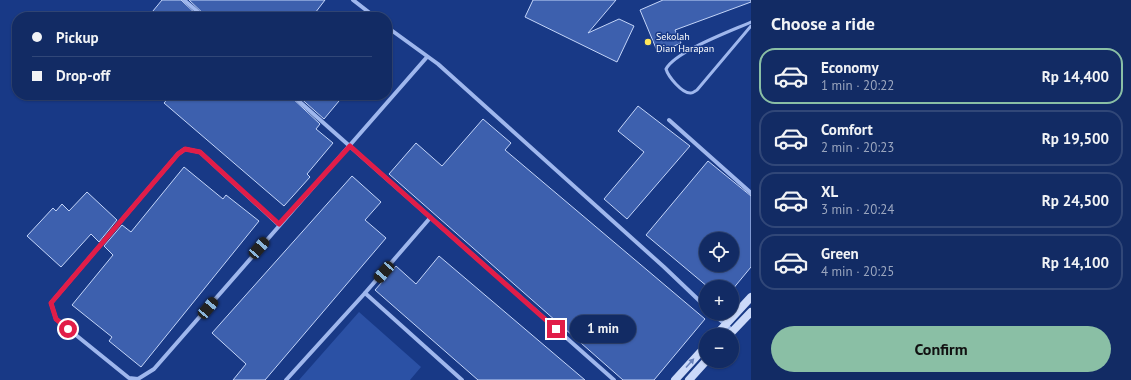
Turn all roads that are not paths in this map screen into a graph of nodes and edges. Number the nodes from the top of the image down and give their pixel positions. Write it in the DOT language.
graph roads {
  1 [pos="184,0"];
  2 [pos="353,0"];
  3 [pos="198,12"];
  4 [pos="369,12"];
  5 [pos="751,22"];
  6 [pos="751,26"];
  7 [pos="392,31"];
  8 [pos="426,57"];
  9 [pos="392,97"];
  10 [pos="298,100"];
  11 [pos="389,100"];
  12 [pos="669,120"];
  13 [pos="350,146"];
  14 [pos="751,193"];
  15 [pos="430,218"];
  16 [pos="279,224"];
  17 [pos="365,293"];
  18 [pos="751,297"];
  19 [pos="699,300"];
  20 [pos="751,312"];
  21 [pos="720,320"];
  22 [pos="725,324"];
  23 [pos="722,328"];
  24 [pos="728,328"];
  25 [pos="736,328"];
  26 [pos="699,354"];
  27 [pos="700,368"];
  28 [pos="286,380"];
  29 [pos="462,380"];
  30 [pos="614,380"];
  31 [pos="675,380"];
  32 [pos="689,380"];
  1 -- 3 [label="street"];
  2 -- 4 [label="street"];
  5 -- 6 [label="lane"];
  7 -- 8 [label="street"];
  8 -- 9 [label="street"];
  8 -- 19 [label="street"];
  10 -- 13 [label="street"];
  11 -- 13 [label="street"];
  12 -- 14 [label="street"];
  13 -- 15 [label="street"];
  13 -- 16 [label="street"];
  15 -- 17 [label="street"];
  15 -- 30 [label="street"];
  16 -- 16 [label="street"];
  17 -- 28 [label="street"];
  17 -- 29 [label="street"];
  18 -- 22 [label="street"];
  20 -- 25 [label="street"];
  21 -- 22 [label="street"];
  22 -- 23 [label="street"];
  22 -- 24 [label="street"];
  31 -- 26 [label="street, one-way"];
  27 -- 32 [label="street"];
}
